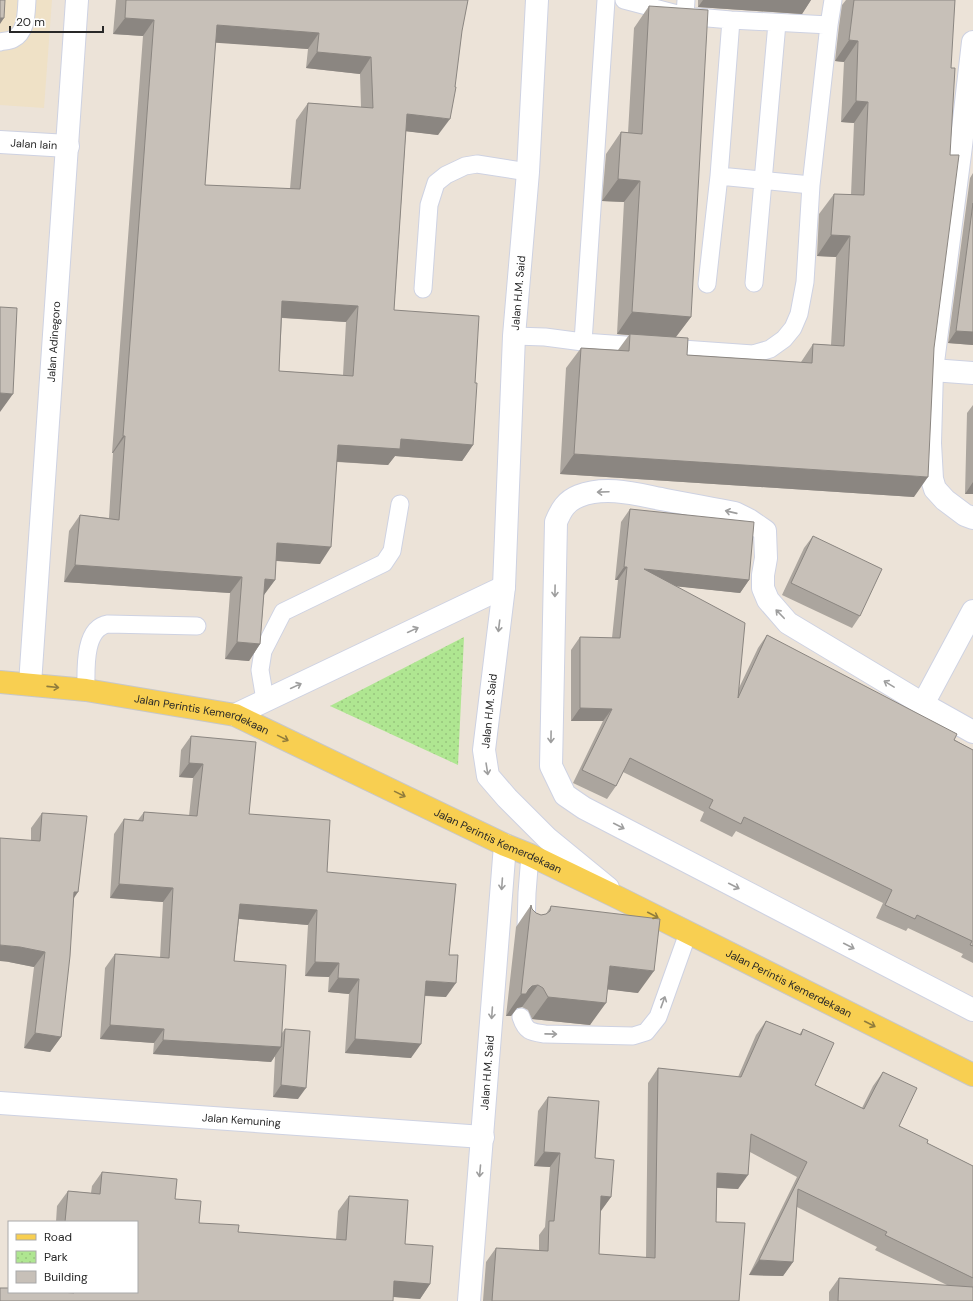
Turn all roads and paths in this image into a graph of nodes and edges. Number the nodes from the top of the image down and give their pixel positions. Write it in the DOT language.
graph roads {
  1 [pos="27,0"];
  2 [pos="77,0"];
  3 [pos="537,0"];
  4 [pos="606,0"];
  5 [pos="624,0"];
  6 [pos="833,0"];
  7 [pos="686,8"];
  8 [pos="731,20"];
  9 [pos="777,23"];
  10 [pos="829,25"];
  11 [pos="0,42"];
  12 [pos="973,42"];
  13 [pos="0,142"];
  14 [pos="68,146"];
  15 [pos="967,146"];
  16 [pos="528,172"];
  17 [pos="719,176"];
  18 [pos="764,180"];
  19 [pos="811,185"];
  20 [pos="754,283"];
  21 [pos="707,284"];
  22 [pos="423,290"];
  23 [pos="514,336"];
  24 [pos="583,342"];
  25 [pos="932,370"];
  26 [pos="973,373"];
  27 [pos="400,504"];
  28 [pos="973,518"];
  29 [pos="504,587"];
  30 [pos="973,611"];
  31 [pos="197,626"];
  32 [pos="0,682"];
  33 [pos="30,684"];
  34 [pos="86,690"];
  35 [pos="265,700"];
  36 [pos="923,704"];
  37 [pos="235,715"];
  38 [pos="973,732"];
  39 [pos="505,845"];
  40 [pos="530,855"];
  41 [pos="619,898"];
  42 [pos="526,927"];
  43 [pos="688,933"];
  44 [pos="973,1010"];
  45 [pos="521,1017"];
  46 [pos="973,1075"];
  47 [pos="0,1103"];
  48 [pos="482,1137"];
  49 [pos="469,1301"];
  1 -- 11 [label="lane"];
  2 -- 14 [label="street, Jalan Adinegoro"];
  3 -- 16 [label="street, Jalan H.M. Said"];
  4 -- 24 [label="lane"];
  5 -- 7 [label="lane"];
  6 -- 10 [label="lane"];
  7 -- 8 [label="lane"];
  8 -- 9 [label="lane"];
  8 -- 17 [label="lane"];
  9 -- 10 [label="lane"];
  9 -- 18 [label="lane"];
  10 -- 19 [label="lane"];
  12 -- 15 [label="street"];
  13 -- 14 [label="street, Jalan Iain"];
  14 -- 33 [label="street, Jalan Adinegoro"];
  15 -- 25 [label="street"];
  16 -- 22 [label="lane"];
  16 -- 23 [label="street, Jalan H.M. Said"];
  17 -- 18 [label="lane"];
  17 -- 21 [label="lane"];
  18 -- 19 [label="lane"];
  18 -- 20 [label="lane"];
  19 -- 24 [label="lane"];
  23 -- 24 [label="lane"];
  23 -- 29 [label="street, Jalan H.M. Said"];
  25 -- 26 [label="street"];
  25 -- 28 [label="street"];
  27 -- 35 [label="lane"];
  35 -- 29 [label="street, one-way"];
  29 -- 41 [label="street, Jalan H.M. Said, one-way"];
  30 -- 36 [label="street"];
  31 -- 34 [label="lane"];
  32 -- 33 [label="main road, Jalan Perintis Kemerdekaan"];
  33 -- 34 [label="main road, Jalan Perintis Kemerdekaan, one-way"];
  34 -- 37 [label="main road, Jalan Perintis Kemerdekaan"];
  35 -- 37 [label="street"];
  36 -- 38 [label="street"];
  36 -- 44 [label="street, one-way"];
  37 -- 39 [label="main road, Jalan Perintis Kemerdekaan, one-way"];
  39 -- 40 [label="main road, Jalan Perintis Kemerdekaan"];
  39 -- 48 [label="street, Jalan H.M. Said, one-way"];
  40 -- 41 [label="main road, Jalan Perintis Kemerdekaan"];
  40 -- 42 [label="lane"];
  41 -- 43 [label="main road, Jalan Perintis Kemerdekaan, one-way"];
  45 -- 43 [label="lane, one-way"];
  43 -- 46 [label="main road, Jalan Perintis Kemerdekaan, one-way"];
  47 -- 48 [label="street, Jalan Kemuning"];
  48 -- 49 [label="street, Jalan H.M. Said, one-way"];
}
